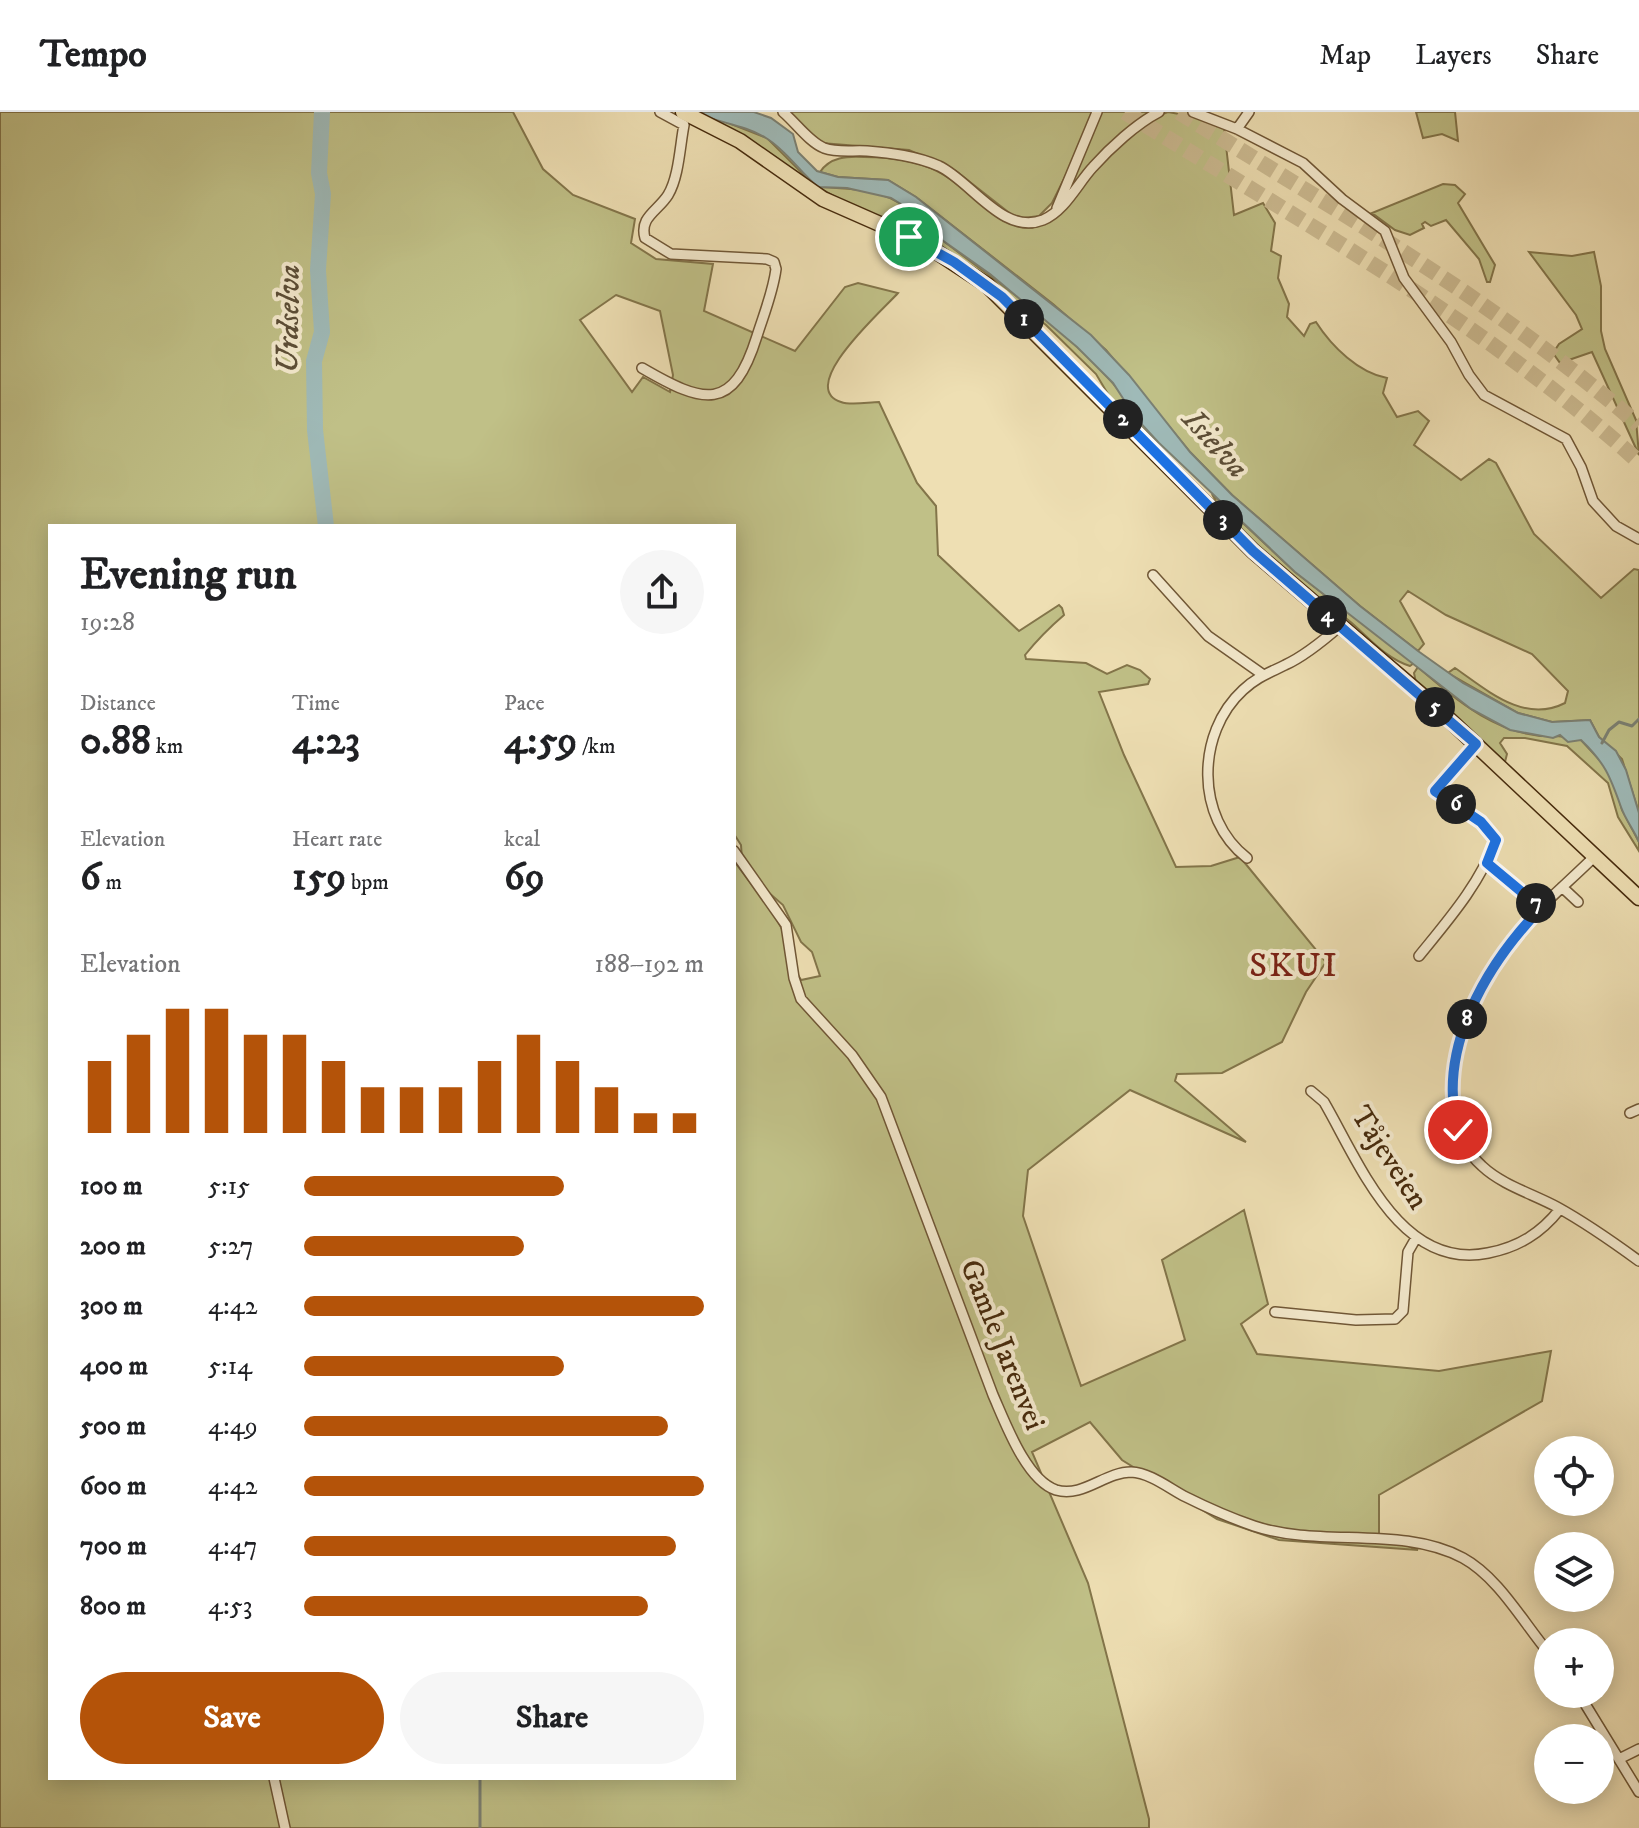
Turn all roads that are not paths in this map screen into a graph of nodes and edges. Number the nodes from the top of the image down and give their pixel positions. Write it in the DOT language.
graph roads {
  1 [pos="660,112"];
  2 [pos="683,112"];
  3 [pos="783,112"];
  4 [pos="1097,112"];
  5 [pos="1159,112"];
  6 [pos="1193,112"];
  7 [pos="1249,112"];
  8 [pos="1237,129"];
  9 [pos="1057,208"];
  10 [pos="642,368"];
  11 [pos="1639,539"];
  12 [pos="1153,575"];
  13 [pos="1340,626"];
  14 [pos="1262,674"];
  15 [pos="1476,744"];
  16 [pos="736,854"];
  17 [pos="1596,855"];
  18 [pos="1247,858"];
  19 [pos="1487,863"];
  20 [pos="1562,887"];
  21 [pos="1639,898"];
  22 [pos="1578,902"];
  23 [pos="1541,908"];
  24 [pos="1419,956"];
  25 [pos="1311,1091"];
  26 [pos="1560,1209"];
  27 [pos="1416,1238"];
  28 [pos="1639,1261"];
  29 [pos="1275,1312"];
  30 [pos="1534,1635"];
  31 [pos="1588,1708"];
  32 [pos="1639,1749"];
  33 [pos="1619,1759"];
  34 [pos="274,1780"];
  35 [pos="1639,1792"];
  36 [pos="285,1828"];
  1 -- 10 [label="street"];
  2 -- 13 [label="main road"];
  3 -- 9 [label="street"];
  4 -- 9 [label="street"];
  5 -- 9 [label="street"];
  6 -- 8 [label="street"];
  7 -- 8 [label="street"];
  8 -- 11 [label="street"];
  12 -- 14 [label="street"];
  13 -- 14 [label="street"];
  13 -- 15 [label="main road"];
  14 -- 18 [label="street"];
  15 -- 17 [label="main road"];
  15 -- 19 [label="street"];
  16 -- 30 [label="street, Gamle Jarenvei"];
  17 -- 20 [label="street"];
  17 -- 21 [label="main road"];
  19 -- 23 [label="street"];
  19 -- 24 [label="street"];
  20 -- 22 [label="street"];
  20 -- 23 [label="street"];
  23 -- 26 [label="street"];
  25 -- 27 [label="street, Tåjeveien"];
  26 -- 27 [label="street, Tåjeveien"];
  26 -- 28 [label="street"];
  27 -- 29 [label="street"];
  31 -- 33 [label="street"];
  32 -- 33 [label="street"];
  33 -- 35 [label="street"];
  34 -- 36 [label="street"];
}
